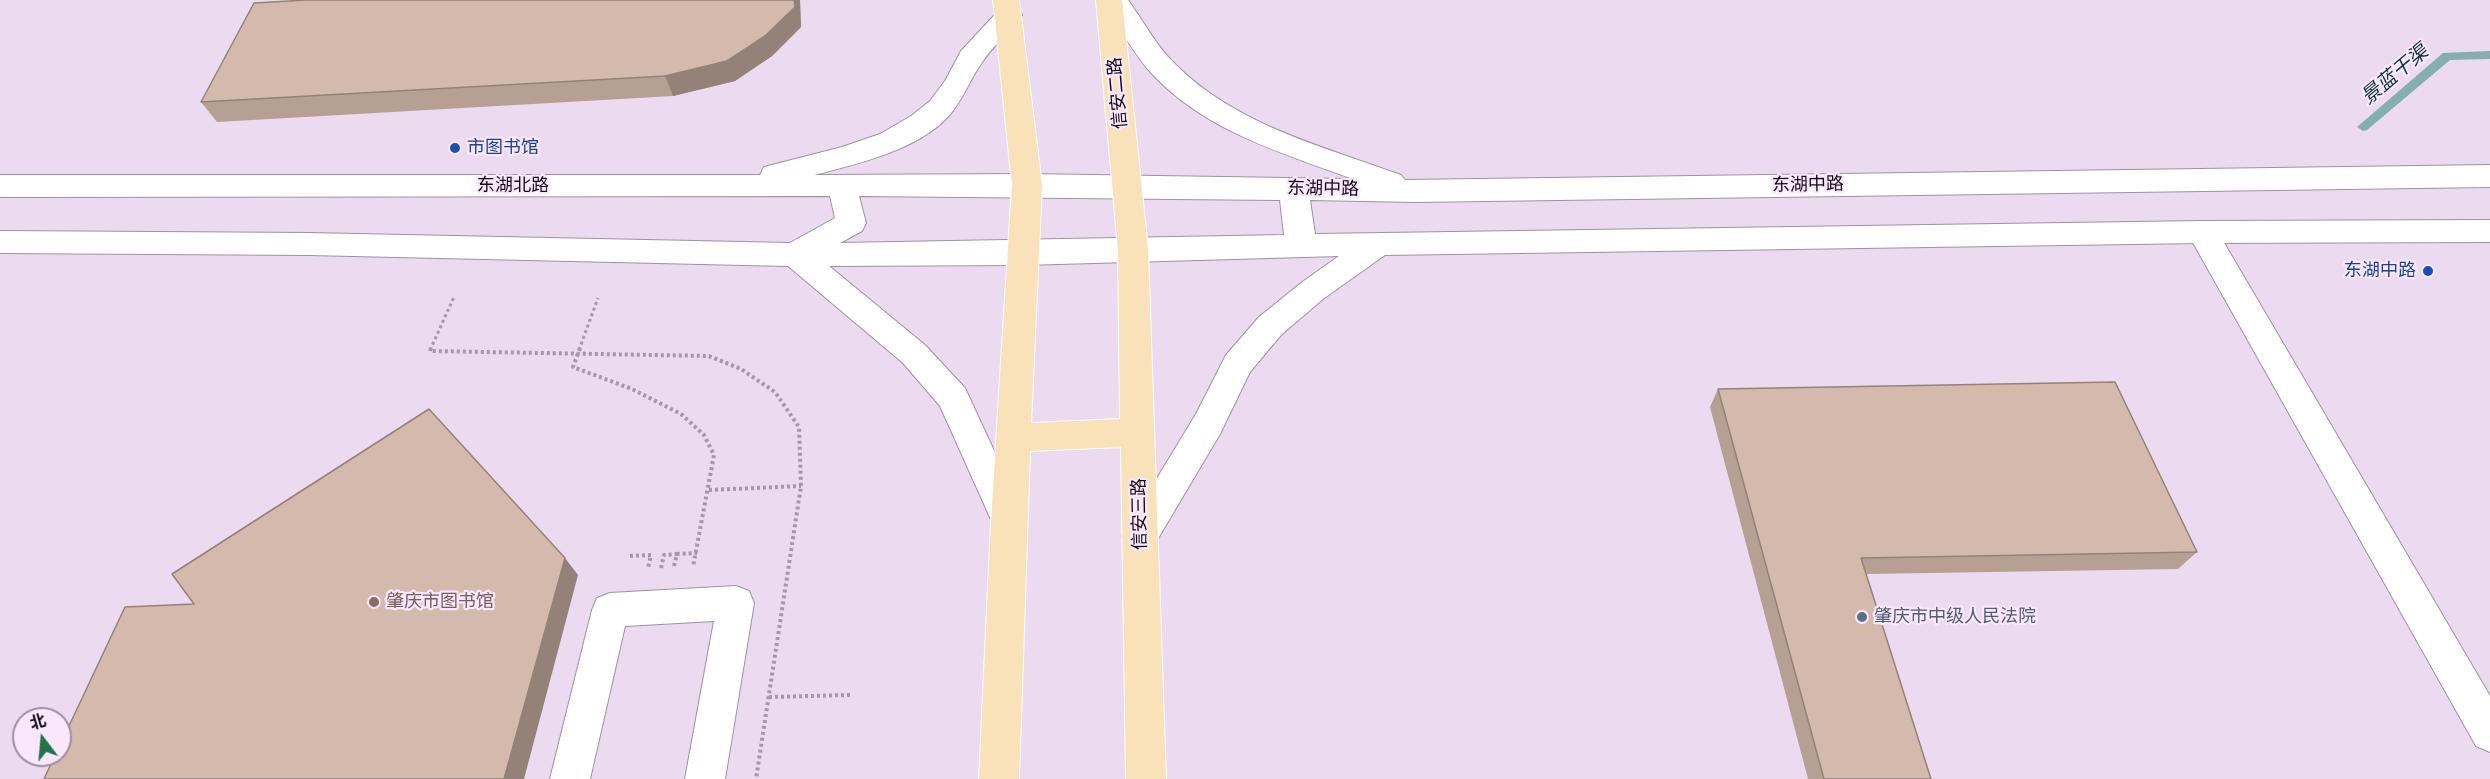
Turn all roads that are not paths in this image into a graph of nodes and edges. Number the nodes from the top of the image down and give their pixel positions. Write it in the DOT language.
graph roads {
  1 [pos="1109,0"];
  2 [pos="1115,0"];
  3 [pos="1008,8"];
  4 [pos="2490,176"];
  5 [pos="1027,185"];
  6 [pos="0,186"];
  7 [pos="719,186"];
  8 [pos="842,186"];
  9 [pos="1127,186"];
  10 [pos="1294,189"];
  11 [pos="1415,191"];
  12 [pos="2490,231"];
  13 [pos="2202,232"];
  14 [pos="0,242"];
  15 [pos="1379,244"];
  16 [pos="1301,246"];
  17 [pos="1133,250"];
  18 [pos="1024,253"];
  19 [pos="795,255"];
  20 [pos="1138,432"];
  21 [pos="1014,438"];
  22 [pos="1009,522"];
  23 [pos="1140,536"];
  24 [pos="2490,733"];
  25 [pos="570,779"];
  26 [pos="705,779"];
  27 [pos="999,779"];
  28 [pos="1146,779"];
  1 -- 9 [label="main road, 信安二路"];
  2 -- 11 [label="main road"];
  3 -- 5 [label="main road"];
  3 -- 7 [label="main road"];
  4 -- 11 [label="main road, 东湖中路"];
  5 -- 8 [label="main road, 东湖北路"];
  5 -- 9 [label="main road, 东湖中路"];
  5 -- 18 [label="main road"];
  6 -- 7 [label="main road, 东湖北路"];
  7 -- 8 [label="main road, 东湖北路"];
  8 -- 19 [label="main road"];
  9 -- 10 [label="main road, 东湖中路"];
  9 -- 17 [label="main road, 信安二路"];
  10 -- 11 [label="main road, 东湖中路"];
  10 -- 16 [label="main road"];
  12 -- 13 [label="main road"];
  13 -- 15 [label="main road"];
  13 -- 24 [label="main road"];
  14 -- 19 [label="main road"];
  15 -- 16 [label="main road"];
  15 -- 23 [label="main road"];
  16 -- 17 [label="main road"];
  17 -- 18 [label="main road"];
  17 -- 20 [label="main road, 信安三路"];
  18 -- 19 [label="main road"];
  18 -- 21 [label="main road"];
  19 -- 22 [label="main road"];
  20 -- 21 [label="main road"];
  20 -- 23 [label="main road, 信安三路"];
  21 -- 22 [label="main road"];
  22 -- 27 [label="main road"];
  23 -- 28 [label="main road, 信安三路"];
  25 -- 26 [label="main road"];
}
